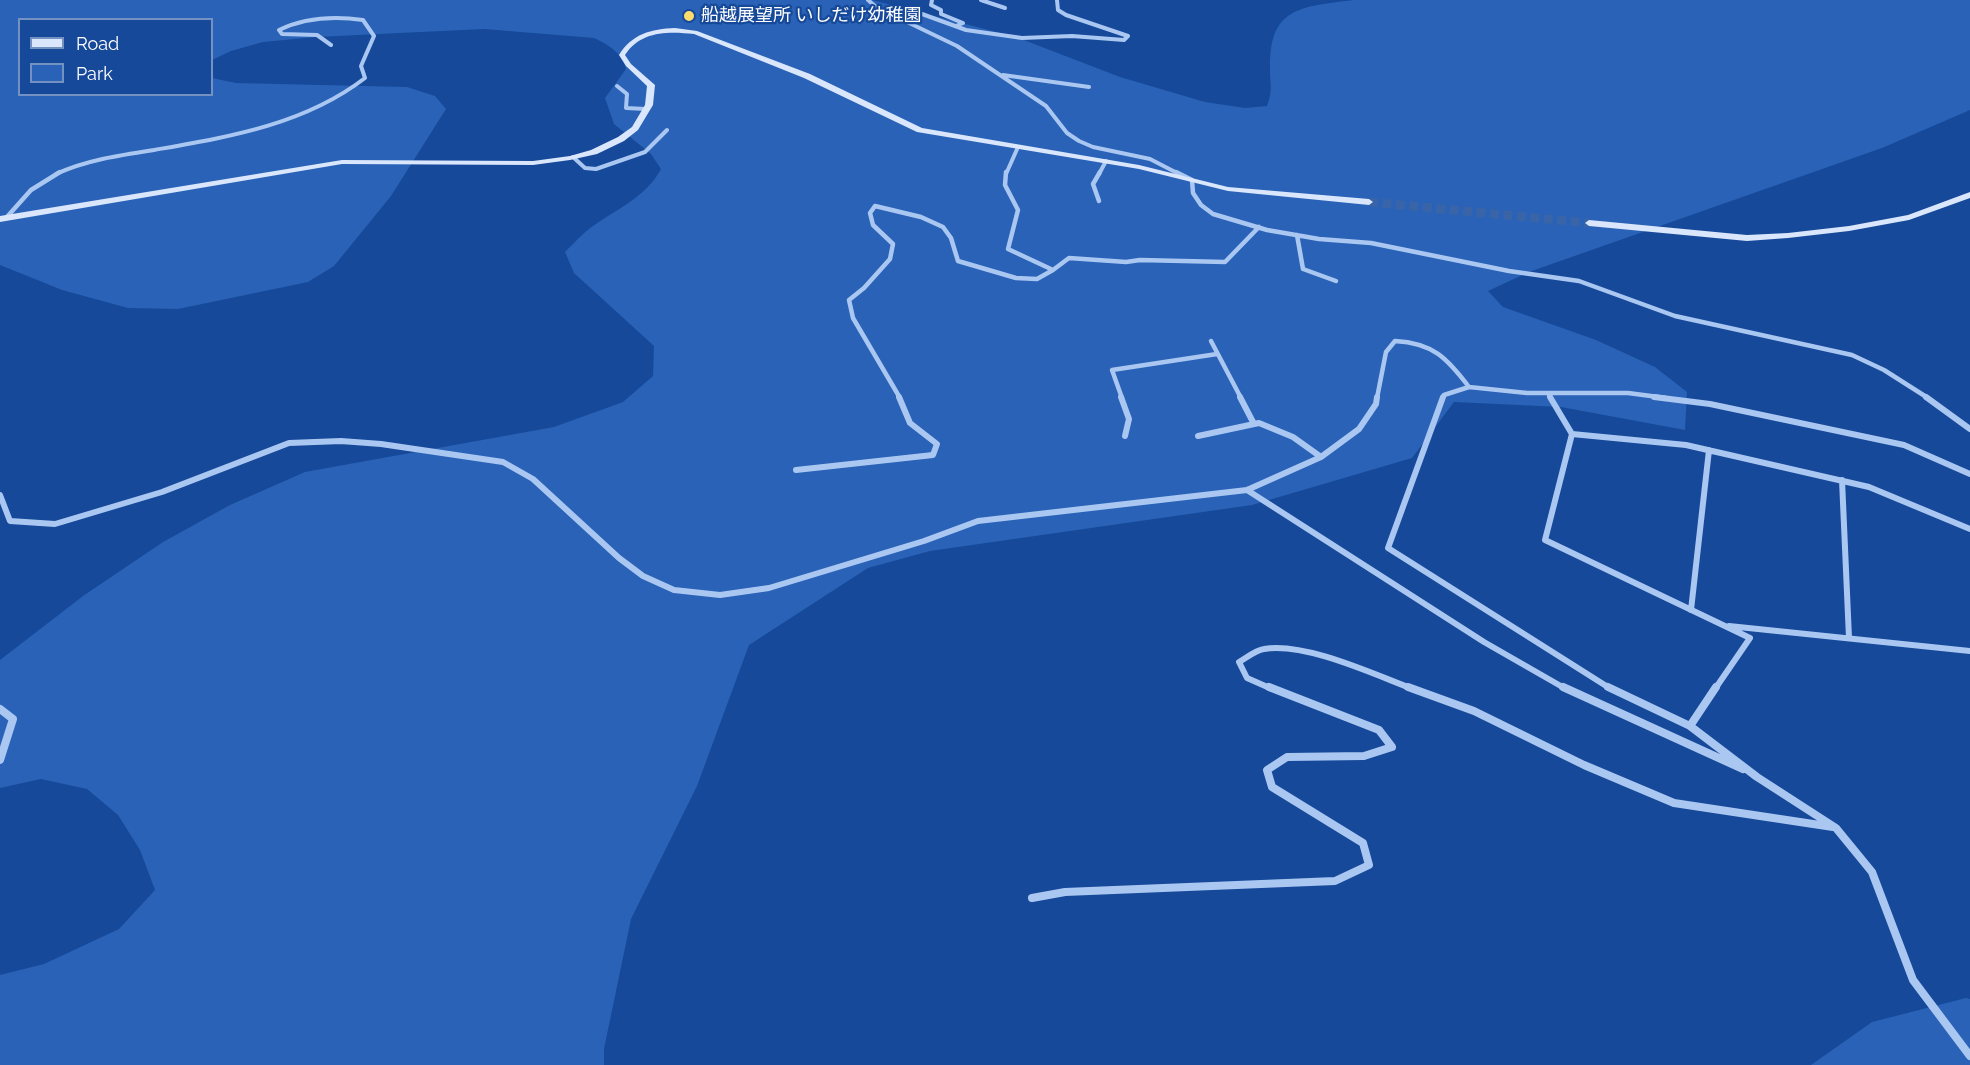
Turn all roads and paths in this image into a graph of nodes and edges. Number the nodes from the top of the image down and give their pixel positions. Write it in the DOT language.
graph roads {
  1 [pos="868,0"];
  2 [pos="932,0"];
  3 [pos="981,0"];
  4 [pos="1057,0"];
  5 [pos="1005,8"];
  6 [pos="887,12"];
  7 [pos="956,26"];
  8 [pos="331,45"];
  9 [pos="1000,74"];
  10 [pos="617,86"];
  11 [pos="1089,87"];
  12 [pos="646,110"];
  13 [pos="667,130"];
  14 [pos="1018,147"];
  15 [pos="573,157"];
  16 [pos="1106,161"];
  17 [pos="1192,180"];
  18 [pos="1970,195"];
  19 [pos="1099,201"];
  20 [pos="1369,202"];
  21 [pos="3,218"];
  22 [pos="1589,223"];
  23 [pos="1259,227"];
  24 [pos="1297,235"];
  25 [pos="1053,270"];
  26 [pos="1336,281"];
  27 [pos="1211,342"];
  28 [pos="1217,354"];
  29 [pos="1469,387"];
  30 [pos="1548,393"];
  31 [pos="1254,424"];
  32 [pos="1970,429"];
  33 [pos="1572,434"];
  34 [pos="1125,436"];
  35 [pos="1198,436"];
  36 [pos="1709,450"];
  37 [pos="1321,457"];
  38 [pos="796,470"];
  39 [pos="1970,474"];
  40 [pos="1842,480"];
  41 [pos="1247,490"];
  42 [pos="0,495"];
  43 [pos="1970,529"];
  44 [pos="1691,610"];
  45 [pos="1723,625"];
  46 [pos="1849,638"];
  47 [pos="1970,651"];
  48 [pos="0,709"];
  49 [pos="1690,726"];
  50 [pos="0,760"];
  51 [pos="1754,774"];
  52 [pos="1836,828"];
  53 [pos="1032,898"];
  54 [pos="1970,1056"];
  1 -- 6 [label="street"];
  2 -- 7 [label="street"];
  3 -- 5 [label="street"];
  4 -- 7 [label="street"];
  6 -- 7 [label="street"];
  6 -- 9 [label="street"];
  8 -- 21 [label="street"];
  9 -- 11 [label="street"];
  9 -- 17 [label="street"];
  10 -- 12 [label="street"];
  12 -- 14 [label="street"];
  12 -- 15 [label="street"];
  13 -- 15 [label="street"];
  14 -- 16 [label="street"];
  14 -- 25 [label="street"];
  15 -- 21 [label="street"];
  16 -- 17 [label="street"];
  16 -- 19 [label="street"];
  17 -- 20 [label="street"];
  17 -- 23 [label="street"];
  18 -- 22 [label="street"];
  23 -- 24 [label="street"];
  23 -- 25 [label="street"];
  24 -- 26 [label="street"];
  24 -- 32 [label="street"];
  25 -- 38 [label="street"];
  27 -- 28 [label="street"];
  28 -- 31 [label="street"];
  28 -- 34 [label="street"];
  29 -- 30 [label="street"];
  29 -- 37 [label="street"];
  29 -- 49 [label="street"];
  30 -- 33 [label="street"];
  30 -- 39 [label="street"];
  31 -- 35 [label="street"];
  31 -- 37 [label="street"];
  33 -- 36 [label="street"];
  33 -- 44 [label="street"];
  36 -- 40 [label="street"];
  36 -- 44 [label="street"];
  37 -- 41 [label="street"];
  40 -- 43 [label="street"];
  40 -- 46 [label="street"];
  41 -- 42 [label="street"];
  41 -- 51 [label="street"];
  44 -- 45 [label="street"];
  45 -- 46 [label="street"];
  45 -- 49 [label="street"];
  46 -- 47 [label="street"];
  48 -- 50 [label="street"];
  49 -- 51 [label="street"];
  51 -- 52 [label="street"];
  52 -- 53 [label="street"];
  52 -- 54 [label="street"];
}
